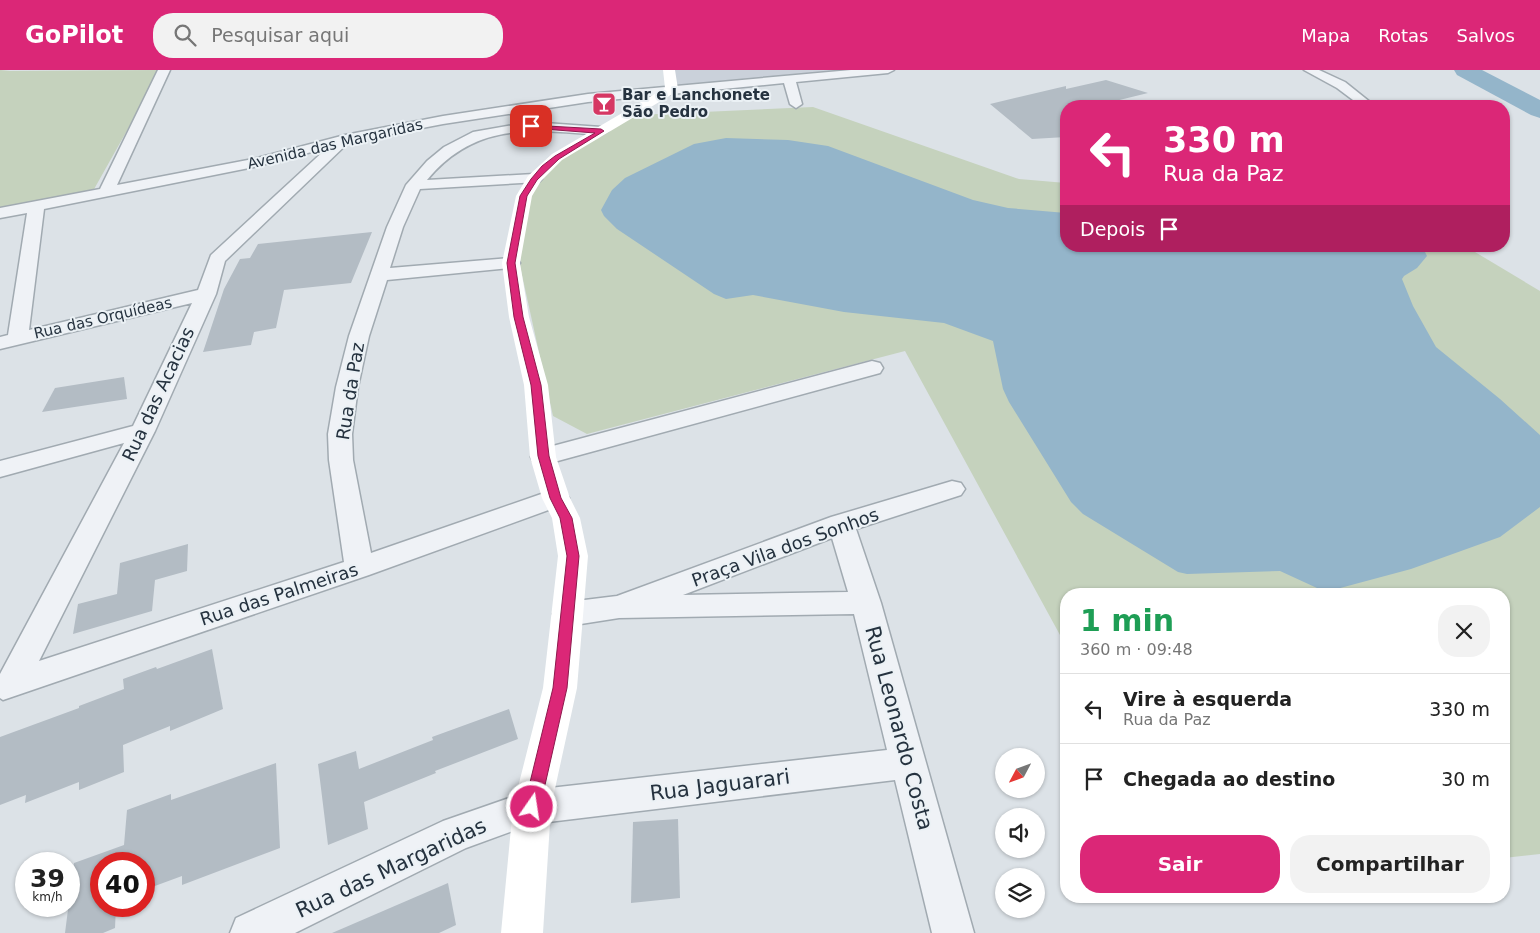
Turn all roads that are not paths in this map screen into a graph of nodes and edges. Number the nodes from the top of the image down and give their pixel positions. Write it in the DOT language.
graph roads {
  1 [pos="163,70"];
  2 [pos="669,70"];
  3 [pos="888,70"];
  4 [pos="1310,70"];
  5 [pos="789,79"];
  6 [pos="672,89"];
  7 [pos="1361,100"];
  8 [pos="796,104"];
  9 [pos="601,131"];
  10 [pos="345,139"];
  11 [pos="534,179"];
  12 [pos="414,185"];
  13 [pos="106,193"];
  14 [pos="36,207"];
  15 [pos="0,214"];
  16 [pos="511,263"];
  17 [pos="378,275"];
  18 [pos="206,294"];
  19 [pos="9,340"];
  20 [pos="872,368"];
  21 [pos="142,431"];
  22 [pos="543,456"];
  23 [pos="0,470"];
  24 [pos="952,489"];
  25 [pos="556,498"];
  26 [pos="841,524"];
  27 [pos="359,568"];
  28 [pos="866,603"];
  29 [pos="619,607"];
  30 [pos="568,614"];
  31 [pos="6,684"];
  32 [pos="908,763"];
  33 [pos="532,807"];
  34 [pos="251,933"];
  35 [pos="522,933"];
  36 [pos="953,933"];
  1 -- 13 [label="street"];
  2 -- 6 [label="street"];
  3 -- 5 [label="street, Avenida das Margaridas"];
  4 -- 7 [label="street"];
  5 -- 6 [label="street, Avenida das Margaridas"];
  5 -- 8 [label="street"];
  6 -- 9 [label="street"];
  6 -- 10 [label="street, Avenida das Margaridas"];
  9 -- 11 [label="street"];
  9 -- 12 [label="street, Rua da Paz"];
  10 -- 13 [label="street, Avenida das Margaridas"];
  10 -- 18 [label="street, Rua das Acacias"];
  11 -- 12 [label="street"];
  11 -- 16 [label="street"];
  12 -- 17 [label="street, Rua da Paz"];
  13 -- 14 [label="street, Avenida das Margaridas"];
  14 -- 15 [label="street, Avenida das Margaridas"];
  14 -- 19 [label="street"];
  16 -- 17 [label="street"];
  16 -- 22 [label="street"];
  17 -- 27 [label="street, Rua da Paz"];
  18 -- 19 [label="street, Rua das Orquídeas"];
  18 -- 21 [label="street, Rua das Acacias"];
  20 -- 22 [label="street"];
  21 -- 23 [label="street"];
  21 -- 31 [label="street, Rua das Acacias"];
  22 -- 25 [label="street"];
  24 -- 26 [label="street, Praça Vila dos Sonhos"];
  25 -- 27 [label="street, Rua das Palmeiras"];
  25 -- 30 [label="street"];
  26 -- 28 [label="street, Rua Leonardo Costa"];
  26 -- 29 [label="street, Praça Vila dos Sonhos"];
  27 -- 31 [label="street, Rua das Palmeiras"];
  28 -- 29 [label="street, Praça Vila dos Sonhos"];
  28 -- 32 [label="street, Rua Leonardo Costa"];
  29 -- 30 [label="street, Praça Vila dos Sonhos"];
  30 -- 33 [label="street"];
  32 -- 33 [label="street, Rua Jaguarari"];
  32 -- 36 [label="street, Rua Leonardo Costa"];
  33 -- 34 [label="street, Rua das Margaridas"];
  33 -- 35 [label="street"];
}
